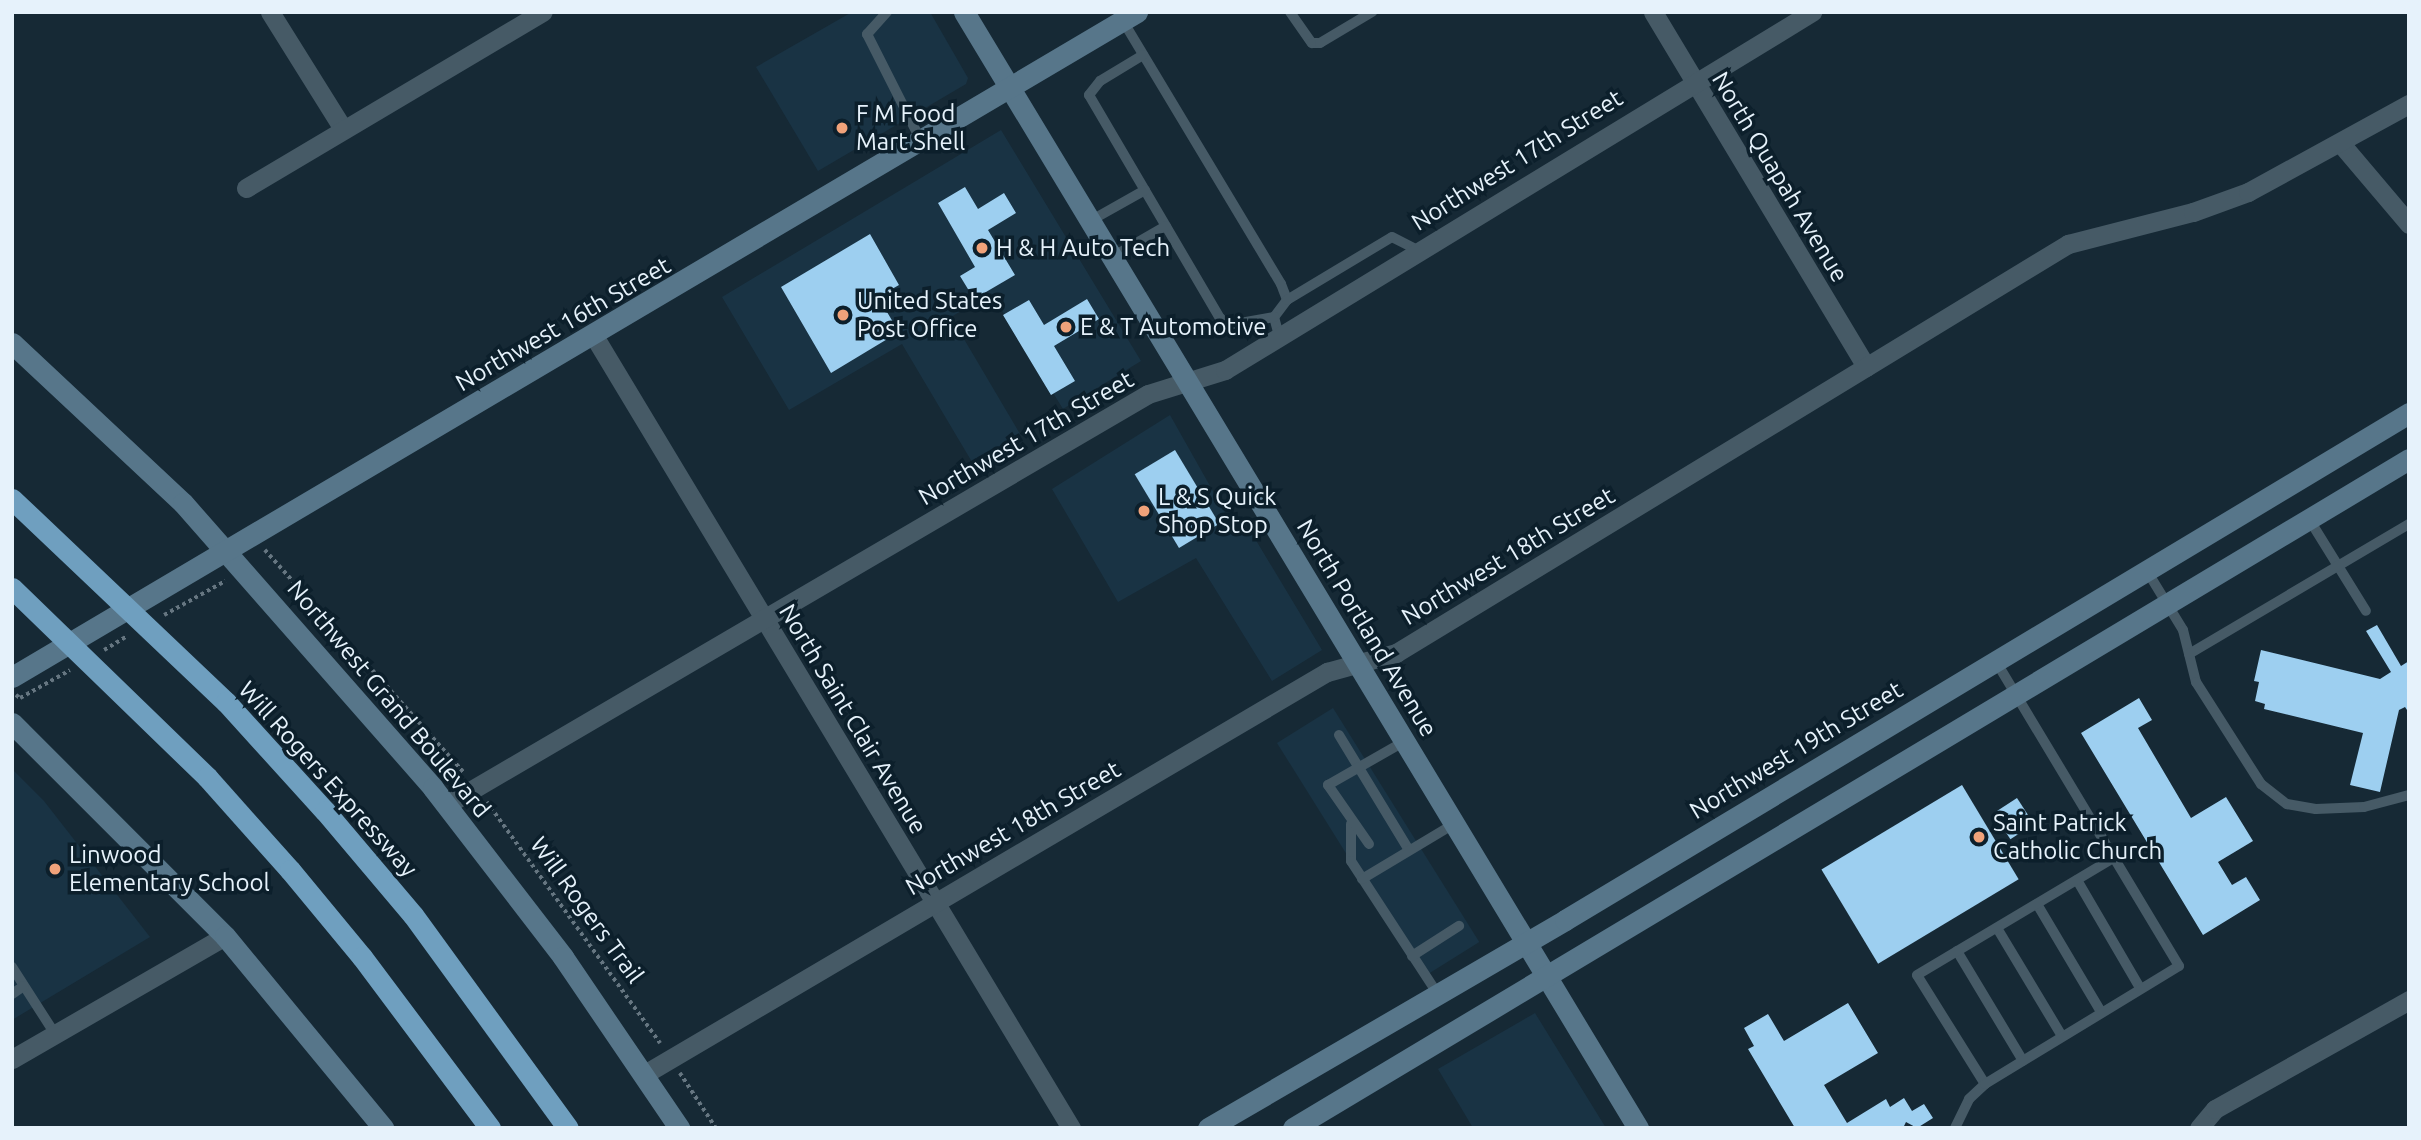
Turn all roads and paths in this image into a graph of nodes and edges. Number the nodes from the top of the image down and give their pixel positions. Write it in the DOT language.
graph roads {
  1 [pos="270,12"];
  2 [pos="543,12"];
  3 [pos="887,12"];
  4 [pos="964,12"];
  5 [pos="1290,12"];
  6 [pos="1372,12"];
  7 [pos="1653,12"];
  8 [pos="1812,12"];
  9 [pos="1130,17"];
  10 [pos="1143,55"];
  11 [pos="1693,80"];
  12 [pos="1011,90"];
  13 [pos="2409,104"];
  14 [pos="343,129"];
  15 [pos="922,143"];
  16 [pos="2342,145"];
  17 [pos="246,188"];
  18 [pos="1145,190"];
  19 [pos="1090,221"];
  20 [pos="2409,224"];
  21 [pos="1166,226"];
  22 [pos="1418,250"];
  23 [pos="1112,257"];
  24 [pos="1287,300"];
  25 [pos="1277,327"];
  26 [pos="594,336"];
  27 [pos="12,343"];
  28 [pos="1866,367"];
  29 [pos="1187,381"];
  30 [pos="2409,413"];
  31 [pos="2409,459"];
  32 [pos="12,499"];
  33 [pos="2309,518"];
  34 [pos="2409,524"];
  35 [pos="219,556"];
  36 [pos="272,558"];
  37 [pos="2339,565"];
  38 [pos="2146,571"];
  39 [pos="220,583"];
  40 [pos="12,588"];
  41 [pos="2169,602"];
  42 [pos="2366,611"];
  43 [pos="162,616"];
  44 [pos="764,619"];
  45 [pos="139,629"];
  46 [pos="2189,654"];
  47 [pos="93,656"];
  48 [pos="1995,661"];
  49 [pos="82,663"];
  50 [pos="1357,663"];
  51 [pos="12,677"];
  52 [pos="2016,695"];
  53 [pos="24,696"];
  54 [pos="12,723"];
  55 [pos="1339,735"];
  56 [pos="1405,741"];
  57 [pos="456,763"];
  58 [pos="1358,766"];
  59 [pos="2409,795"];
  60 [pos="446,805"];
  61 [pos="492,808"];
  62 [pos="1351,824"];
  63 [pos="1454,824"];
  64 [pos="1368,844"];
  65 [pos="1357,850"];
  66 [pos="1409,850"];
  67 [pos="1376,855"];
  68 [pos="2115,857"];
  69 [pos="1365,862"];
  70 [pos="1383,866"];
  71 [pos="1373,873"];
  72 [pos="1362,879"];
  73 [pos="2077,880"];
  74 [pos="934,902"];
  75 [pos="2037,904"];
  76 [pos="1460,926"];
  77 [pos="1997,928"];
  78 [pos="225,936"];
  79 [pos="1526,942"];
  80 [pos="1957,951"];
  81 [pos="1412,956"];
  82 [pos="12,967"];
  83 [pos="1547,978"];
  84 [pos="24,986"];
  85 [pos="2140,988"];
  86 [pos="1437,993"];
  87 [pos="12,994"];
  88 [pos="2409,1000"];
  89 [pos="2101,1012"];
  90 [pos="653,1033"];
  91 [pos="55,1034"];
  92 [pos="2062,1036"];
  93 [pos="12,1059"];
  94 [pos="2023,1060"];
  95 [pos="643,1075"];
  96 [pos="1985,1084"];
  97 [pos="688,1086"];
  98 [pos="383,1128"];
  99 [pos="490,1128"];
  100 [pos="568,1128"];
  101 [pos="679,1128"];
  102 [pos="716,1128"];
  103 [pos="1071,1128"];
  104 [pos="1208,1128"];
  105 [pos="1293,1128"];
  106 [pos="1638,1128"];
  107 [pos="1955,1128"];
  108 [pos="2199,1128"];
  1 -- 14 [label="street"];
  2 -- 14 [label="street"];
  3 -- 15 [label="lane"];
  4 -- 12 [label="street, North Portland Avenue"];
  5 -- 6 [label="lane"];
  7 -- 11 [label="street, North Quapah Avenue"];
  8 -- 11 [label="street, Northwest 17th Street"];
  9 -- 10 [label="lane"];
  9 -- 12 [label="street, Northwest 16th Street"];
  10 -- 18 [label="lane"];
  10 -- 24 [label="lane"];
  11 -- 22 [label="street, Northwest 17th Street"];
  11 -- 28 [label="street, North Quapah Avenue"];
  12 -- 15 [label="street, Northwest 16th Street"];
  12 -- 19 [label="street, North Portland Avenue"];
  13 -- 16 [label="street, Northwest 18th Street"];
  14 -- 17 [label="street"];
  15 -- 26 [label="street, Northwest 16th Street"];
  16 -- 20 [label="street"];
  16 -- 28 [label="street, Northwest 18th Street"];
  18 -- 19 [label="lane"];
  18 -- 21 [label="lane"];
  19 -- 23 [label="street, North Portland Avenue"];
  21 -- 23 [label="lane"];
  21 -- 25 [label="lane"];
  22 -- 24 [label="lane"];
  22 -- 25 [label="street, Northwest 17th Street"];
  23 -- 29 [label="street, North Portland Avenue"];
  24 -- 25 [label="lane"];
  25 -- 29 [label="street, Northwest 17th Street"];
  26 -- 35 [label="street, Northwest 16th Street"];
  26 -- 44 [label="street, North Saint Clair Avenue"];
  27 -- 35 [label="street, Northwest Grand Boulevard"];
  28 -- 50 [label="street, Northwest 18th Street"];
  29 -- 44 [label="street, Northwest 17th Street"];
  29 -- 50 [label="street, North Portland Avenue"];
  30 -- 38 [label="street, Northwest 19th Street"];
  31 -- 33 [label="street"];
  32 -- 100 [label="highway, Will Rogers Expressway"];
  33 -- 37 [label="lane"];
  33 -- 41 [label="street"];
  34 -- 37 [label="lane"];
  35 -- 51 [label="street, Northwest 16th Street"];
  35 -- 60 [label="street, Northwest Grand Boulevard"];
  36 -- 57 [label="path"];
  37 -- 42 [label="lane"];
  37 -- 46 [label="lane"];
  38 -- 41 [label="lane"];
  38 -- 48 [label="street, Northwest 19th Street"];
  39 -- 43 [label="path"];
  40 -- 99 [label="highway"];
  41 -- 46 [label="lane"];
  41 -- 52 [label="street"];
  44 -- 60 [label="street, Northwest 17th Street"];
  44 -- 74 [label="street, North Saint Clair Avenue"];
  45 -- 47 [label="path"];
  46 -- 59 [label="lane"];
  48 -- 52 [label="lane"];
  48 -- 79 [label="street, Northwest 19th Street"];
  49 -- 53 [label="path"];
  50 -- 56 [label="street, North Portland Avenue"];
  50 -- 74 [label="street, Northwest 18th Street"];
  52 -- 68 [label="lane"];
  52 -- 83 [label="street"];
  54 -- 78 [label="street"];
  55 -- 58 [label="lane"];
  56 -- 58 [label="lane"];
  56 -- 63 [label="street, North Portland Avenue"];
  58 -- 62 [label="lane"];
  58 -- 66 [label="lane"];
  60 -- 95 [label="street, Northwest Grand Boulevard"];
  61 -- 90 [label="path, Will Rogers Trail"];
  62 -- 64 [label="lane"];
  62 -- 65 [label="lane"];
  62 -- 72 [label="lane"];
  63 -- 66 [label="lane"];
  63 -- 79 [label="street, North Portland Avenue"];
  66 -- 70 [label="lane"];
  67 -- 70 [label="lane"];
  68 -- 73 [label="lane"];
  68 -- 85 [label="lane"];
  69 -- 71 [label="lane"];
  70 -- 71 [label="lane"];
  71 -- 72 [label="lane"];
  72 -- 81 [label="lane"];
  73 -- 75 [label="lane"];
  73 -- 85 [label="lane"];
  74 -- 95 [label="street, Northwest 18th Street"];
  74 -- 103 [label="street, North Saint Clair Avenue"];
  75 -- 77 [label="lane"];
  75 -- 89 [label="lane"];
  76 -- 81 [label="lane"];
  77 -- 80 [label="lane"];
  77 -- 92 [label="lane"];
  78 -- 91 [label="street"];
  78 -- 98 [label="street"];
  79 -- 83 [label="street, North Portland Avenue"];
  79 -- 86 [label="street, Northwest 19th Street"];
  80 -- 94 [label="lane"];
  80 -- 96 [label="lane"];
  81 -- 86 [label="lane"];
  82 -- 84 [label="lane"];
  83 -- 105 [label="street"];
  83 -- 106 [label="street, North Portland Avenue"];
  84 -- 87 [label="lane"];
  84 -- 91 [label="lane"];
  85 -- 89 [label="lane"];
  86 -- 104 [label="street, Northwest 19th Street"];
  88 -- 108 [label="street"];
  89 -- 92 [label="lane"];
  91 -- 93 [label="street"];
  92 -- 94 [label="lane"];
  94 -- 96 [label="lane"];
  95 -- 101 [label="street, Northwest Grand Boulevard"];
  96 -- 107 [label="lane"];
  97 -- 102 [label="path"];
}
